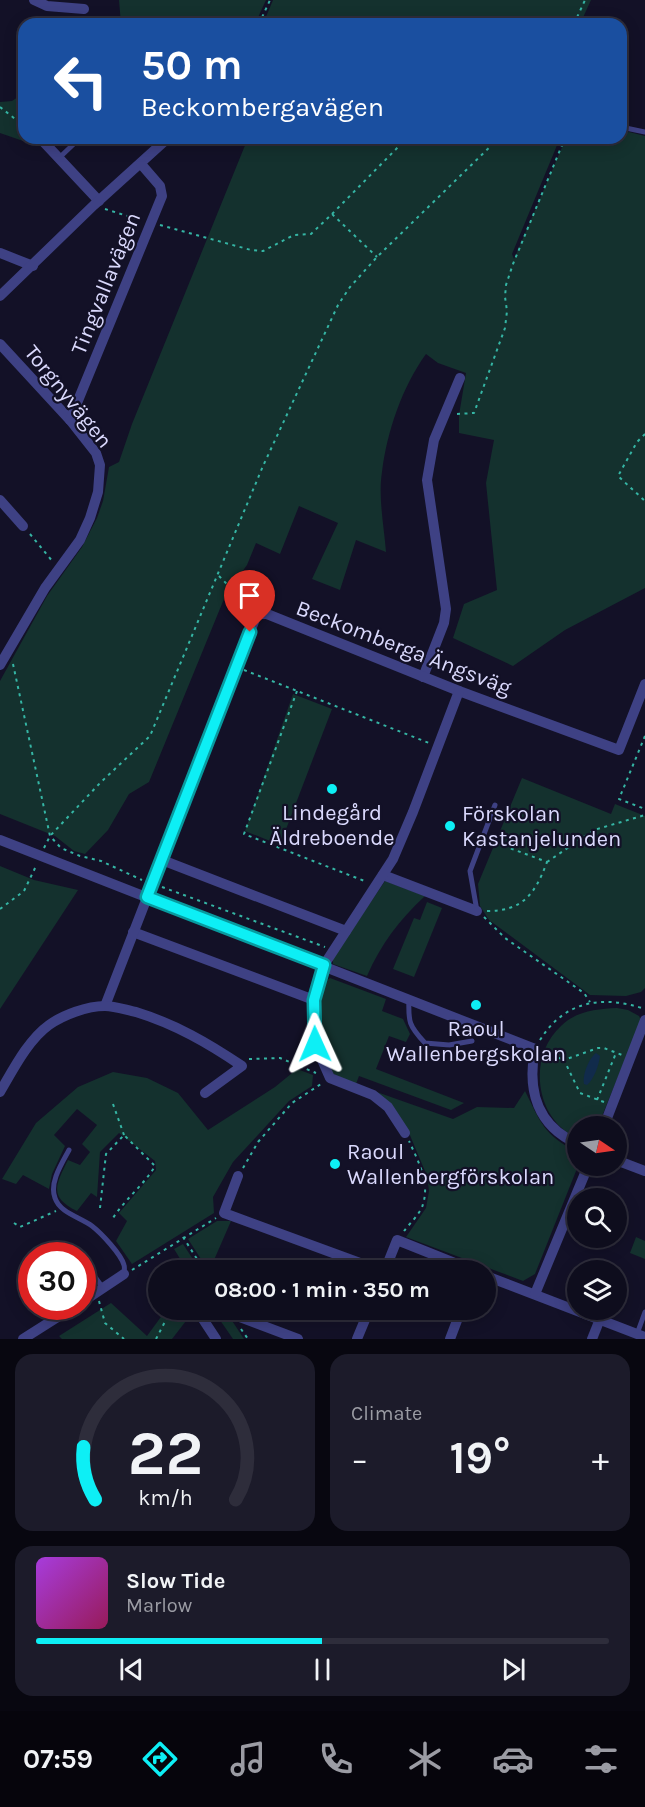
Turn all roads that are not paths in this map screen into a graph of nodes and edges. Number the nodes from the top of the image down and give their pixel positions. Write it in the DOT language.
graph roads {
  1 [pos="34,0"];
  2 [pos="84,9"];
  3 [pos="627,128"];
  4 [pos="645,132"];
  5 [pos="46,144"];
  6 [pos="74,144"];
  7 [pos="162,144"];
  8 [pos="59,158"];
  9 [pos="141,164"];
  10 [pos="96,203"];
  11 [pos="0,253"];
  12 [pos="33,266"];
  13 [pos="0,296"];
  14 [pos="0,344"];
  15 [pos="460,378"];
  16 [pos="69,420"];
  17 [pos="0,500"];
  18 [pos="23,526"];
  19 [pos="4,656"];
  20 [pos="423,677"];
  21 [pos="645,684"];
  22 [pos="459,691"];
  23 [pos="495,805"];
  24 [pos="0,840"];
  25 [pos="162,860"];
  26 [pos="383,875"];
  27 [pos="147,897"];
  28 [pos="477,911"];
  29 [pos="346,931"];
  30 [pos="133,932"];
  31 [pos="324,965"];
  32 [pos="409,998"];
  33 [pos="314,1000"];
  34 [pos="105,1006"];
  35 [pos="645,1020"];
  36 [pos="472,1041"];
  37 [pos="0,1092"];
  38 [pos="205,1093"];
  39 [pos="608,1116"];
  40 [pos="405,1133"];
  41 [pos="567,1137"];
  42 [pos="69,1150"];
  43 [pos="627,1164"];
  44 [pos="645,1171"];
  45 [pos="238,1176"];
  46 [pos="584,1176"];
  47 [pos="352,1260"];
  48 [pos="389,1260"];
  49 [pos="447,1260"];
  50 [pos="124,1274"];
  51 [pos="496,1280"];
  52 [pos="96,1287"];
  53 [pos="98,1291"];
  54 [pos="535,1294"];
  55 [pos="567,1306"];
  56 [pos="645,1312"];
  57 [pos="53,1320"];
  58 [pos="204,1320"];
  59 [pos="248,1320"];
  60 [pos="365,1320"];
  61 [pos="457,1320"];
  62 [pos="600,1320"];
  63 [pos="603,1320"];
  64 [pos="641,1335"];
  65 [pos="23,1339"];
  66 [pos="216,1339"];
  67 [pos="298,1339"];
  68 [pos="357,1339"];
  69 [pos="450,1339"];
  70 [pos="592,1339"];
  1 -- 2 [label="street"];
  3 -- 4 [label="lane"];
  5 -- 8 [label="street"];
  6 -- 8 [label="lane"];
  7 -- 9 [label="street"];
  8 -- 10 [label="street"];
  9 -- 10 [label="street"];
  9 -- 16 [label="street, Tingvallavägen"];
  10 -- 12 [label="street"];
  11 -- 12 [label="street"];
  12 -- 13 [label="street"];
  14 -- 16 [label="street, Torgnyvägen"];
  15 -- 20 [label="street"];
  16 -- 19 [label="street, Torgnyvägen"];
  17 -- 18 [label="street"];
  20 -- 22 [label="street, Beckomberga Ängsväg"];
  20 -- 25 [label="street, Beckomberga Ängsväg"];
  21 -- 22 [label="street, Beckomberga Ängsväg"];
  22 -- 26 [label="street"];
  23 -- 28 [label="lane"];
  24 -- 27 [label="street"];
  25 -- 27 [label="street"];
  25 -- 29 [label="street"];
  26 -- 28 [label="street"];
  26 -- 29 [label="street"];
  27 -- 30 [label="street"];
  27 -- 31 [label="street"];
  29 -- 31 [label="street"];
  30 -- 33 [label="street"];
  30 -- 34 [label="street"];
  31 -- 32 [label="street"];
  31 -- 33 [label="street"];
  32 -- 36 [label="lane"];
  32 -- 41 [label="street"];
  33 -- 40 [label="street"];
  34 -- 37 [label="street"];
  34 -- 38 [label="street"];
  35 -- 39 [label="street"];
  42 -- 50 [label="lane"];
  43 -- 44 [label="street"];
  45 -- 47 [label="street"];
  46 -- 54 [label="street"];
  48 -- 49 [label="street"];
  50 -- 53 [label="street"];
  51 -- 54 [label="street"];
  52 -- 53 [label="lane"];
  54 -- 55 [label="street"];
  56 -- 64 [label="lane"];
  57 -- 65 [label="street"];
  58 -- 66 [label="street"];
  59 -- 67 [label="street"];
  60 -- 68 [label="street"];
  61 -- 69 [label="street"];
  62 -- 70 [label="street"];
  63 -- 64 [label="street"];
}
